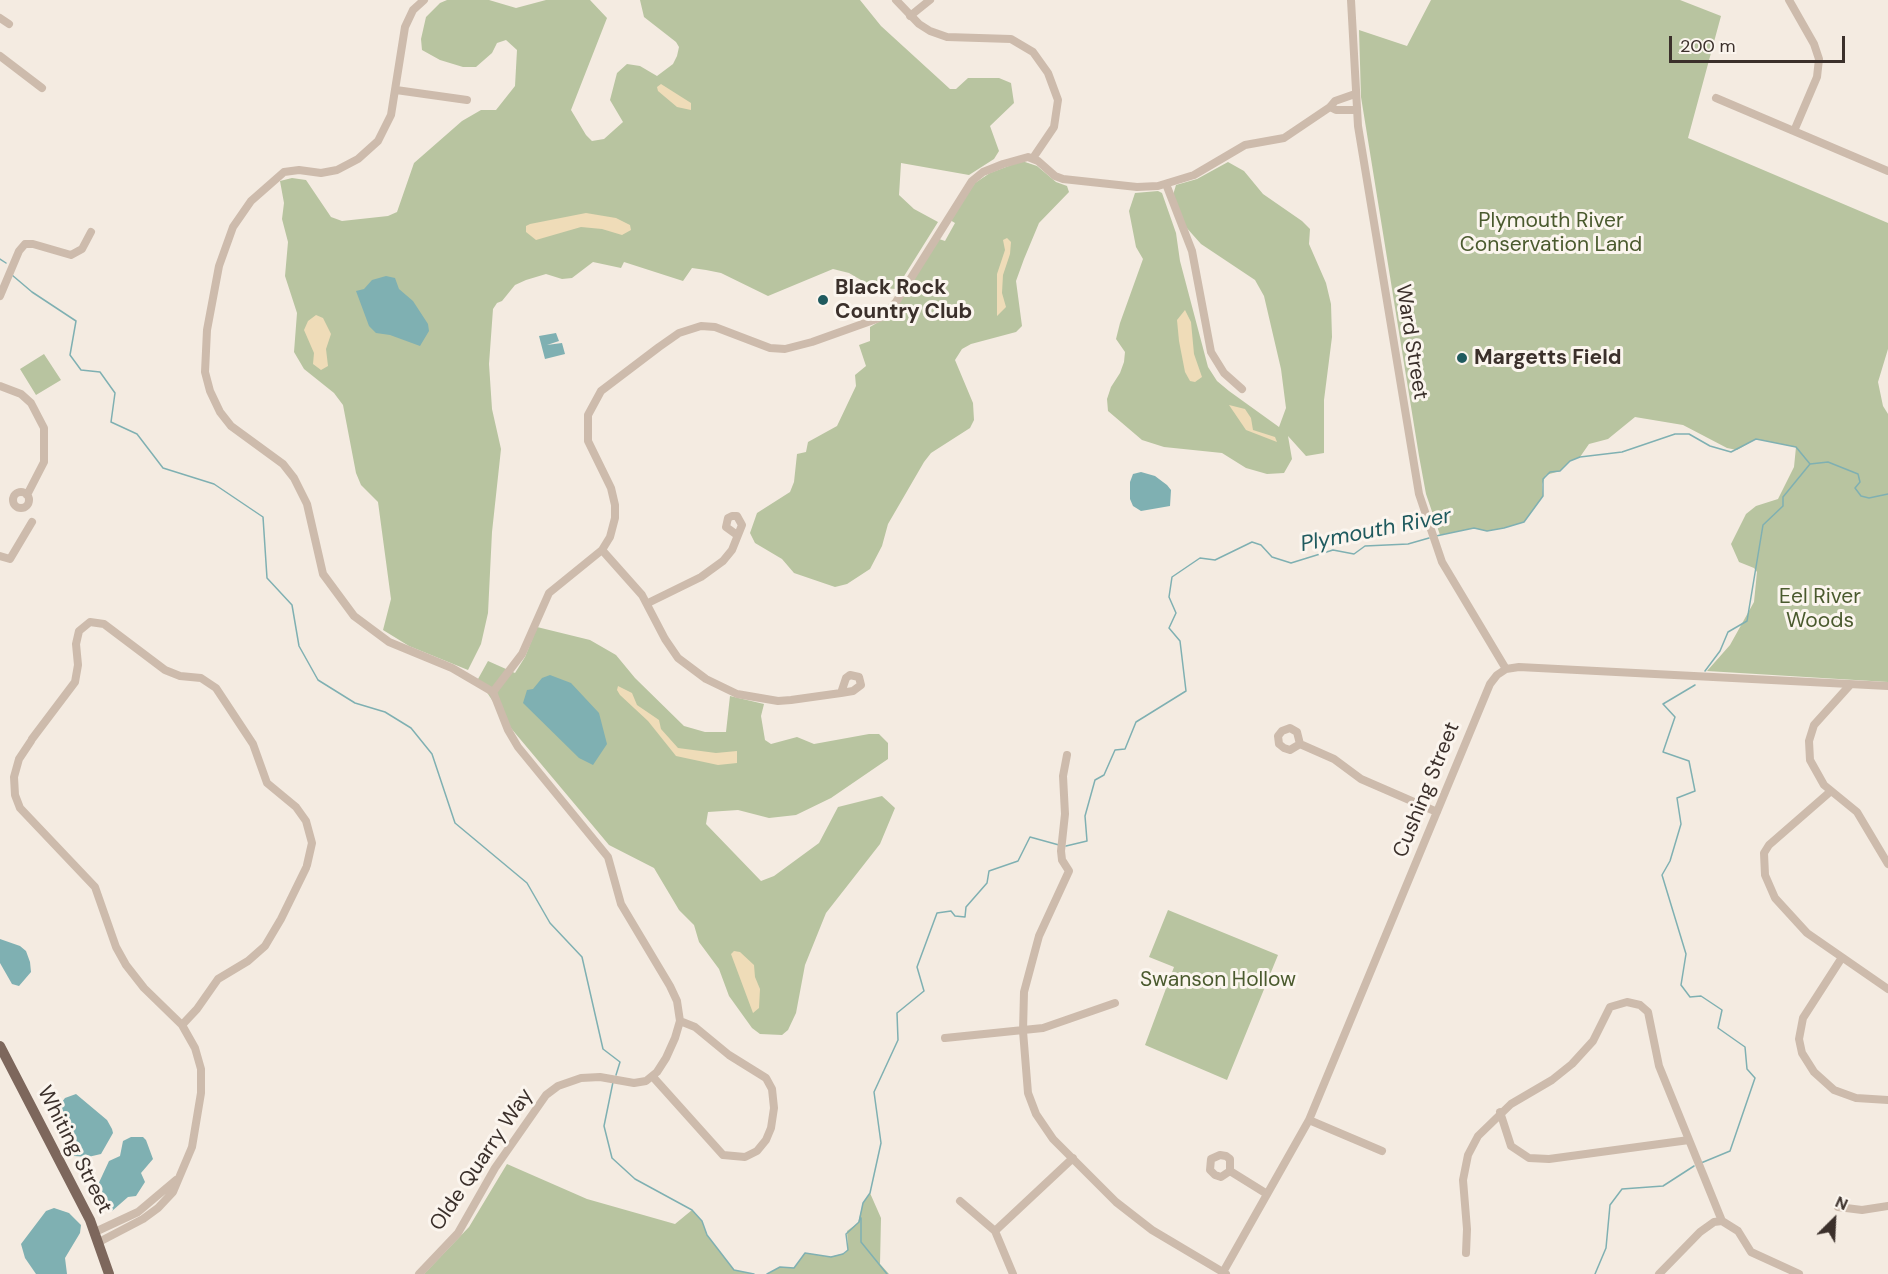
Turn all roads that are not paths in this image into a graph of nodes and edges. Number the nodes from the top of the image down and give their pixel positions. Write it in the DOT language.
graph roads {
  1 [pos="424,0"];
  2 [pos="896,0"];
  3 [pos="930,0"];
  4 [pos="1351,0"];
  5 [pos="1790,0"];
  6 [pos="910,16"];
  7 [pos="0,18"];
  8 [pos="9,24"];
  9 [pos="0,56"];
  10 [pos="42,88"];
  11 [pos="396,90"];
  12 [pos="1355,94"];
  13 [pos="1716,98"];
  14 [pos="467,100"];
  15 [pos="1330,107"];
  16 [pos="1356,110"];
  17 [pos="1794,131"];
  18 [pos="1033,158"];
  19 [pos="1888,168"];
  20 [pos="1166,184"];
  21 [pos="91,232"];
  22 [pos="0,296"];
  23 [pos="0,386"];
  24 [pos="1242,389"];
  25 [pos="27,495"];
  26 [pos="32,522"];
  27 [pos="737,535"];
  28 [pos="602,550"];
  29 [pos="0,556"];
  30 [pos="648,603"];
  31 [pos="1506,669"];
  32 [pos="1850,685"];
  33 [pos="1888,686"];
  34 [pos="493,692"];
  35 [pos="841,693"];
  36 [pos="1300,744"];
  37 [pos="1067,755"];
  38 [pos="1832,792"];
  39 [pos="1437,812"];
  40 [pos="1888,864"];
  41 [pos="1841,959"];
  42 [pos="1888,989"];
  43 [pos="1115,1004"];
  44 [pos="680,1021"];
  45 [pos="182,1025"];
  46 [pos="1023,1031"];
  47 [pos="945,1038"];
  48 [pos="0,1046"];
  49 [pos="653,1077"];
  50 [pos="1888,1100"];
  51 [pos="1500,1112"];
  52 [pos="1309,1120"];
  53 [pos="1689,1140"];
  54 [pos="1382,1151"];
  55 [pos="1073,1158"];
  56 [pos="1230,1171"];
  57 [pos="1267,1194"];
  58 [pos="960,1201"];
  59 [pos="1888,1206"];
  60 [pos="1838,1207"];
  61 [pos="1722,1221"];
  62 [pos="995,1231"];
  63 [pos="97,1237"];
  64 [pos="1466,1253"];
  65 [pos="1224,1273"];
  66 [pos="109,1274"];
  67 [pos="419,1274"];
  68 [pos="1013,1274"];
  69 [pos="1659,1274"];
  70 [pos="1799,1274"];
  1 -- 11 [label="street"];
  2 -- 6 [label="street"];
  3 -- 6 [label="street"];
  4 -- 12 [label="street, Ward Street"];
  5 -- 17 [label="street"];
  6 -- 18 [label="street"];
  7 -- 8 [label="street"];
  9 -- 10 [label="street"];
  11 -- 14 [label="street"];
  11 -- 34 [label="street"];
  12 -- 15 [label="street"];
  12 -- 16 [label="street, Ward Street"];
  13 -- 17 [label="street"];
  15 -- 16 [label="street"];
  15 -- 20 [label="street"];
  16 -- 31 [label="street, Ward Street"];
  17 -- 19 [label="street"];
  18 -- 20 [label="street"];
  18 -- 28 [label="street"];
  20 -- 24 [label="street"];
  21 -- 22 [label="street"];
  23 -- 25 [label="street"];
  26 -- 29 [label="street"];
  27 -- 30 [label="street"];
  28 -- 30 [label="street"];
  28 -- 34 [label="street"];
  30 -- 35 [label="street"];
  31 -- 32 [label="street"];
  31 -- 39 [label="street, Cushing Street"];
  32 -- 33 [label="street"];
  32 -- 38 [label="street"];
  34 -- 44 [label="street"];
  36 -- 39 [label="street"];
  37 -- 46 [label="street"];
  38 -- 40 [label="street"];
  38 -- 41 [label="street"];
  39 -- 52 [label="street, Cushing Street"];
  41 -- 42 [label="street"];
  41 -- 50 [label="street"];
  43 -- 46 [label="street"];
  44 -- 49 [label="street"];
  44 -- 49 [label="street"];
  45 -- 45 [label="street"];
  45 -- 63 [label="street"];
  46 -- 47 [label="street"];
  46 -- 55 [label="street"];
  48 -- 63 [label="main road, Whiting Street"];
  49 -- 67 [label="street, Olde Quarry Way"];
  51 -- 53 [label="street"];
  51 -- 53 [label="street"];
  51 -- 64 [label="street"];
  52 -- 54 [label="street"];
  52 -- 57 [label="street, Cushing Street"];
  53 -- 61 [label="street"];
  55 -- 62 [label="street"];
  55 -- 65 [label="street"];
  56 -- 57 [label="street"];
  57 -- 65 [label="street, Cushing Street"];
  58 -- 62 [label="street"];
  59 -- 60 [label="street"];
  61 -- 69 [label="street"];
  61 -- 70 [label="street"];
  62 -- 68 [label="street"];
  63 -- 66 [label="main road, Whiting Street"];
}
